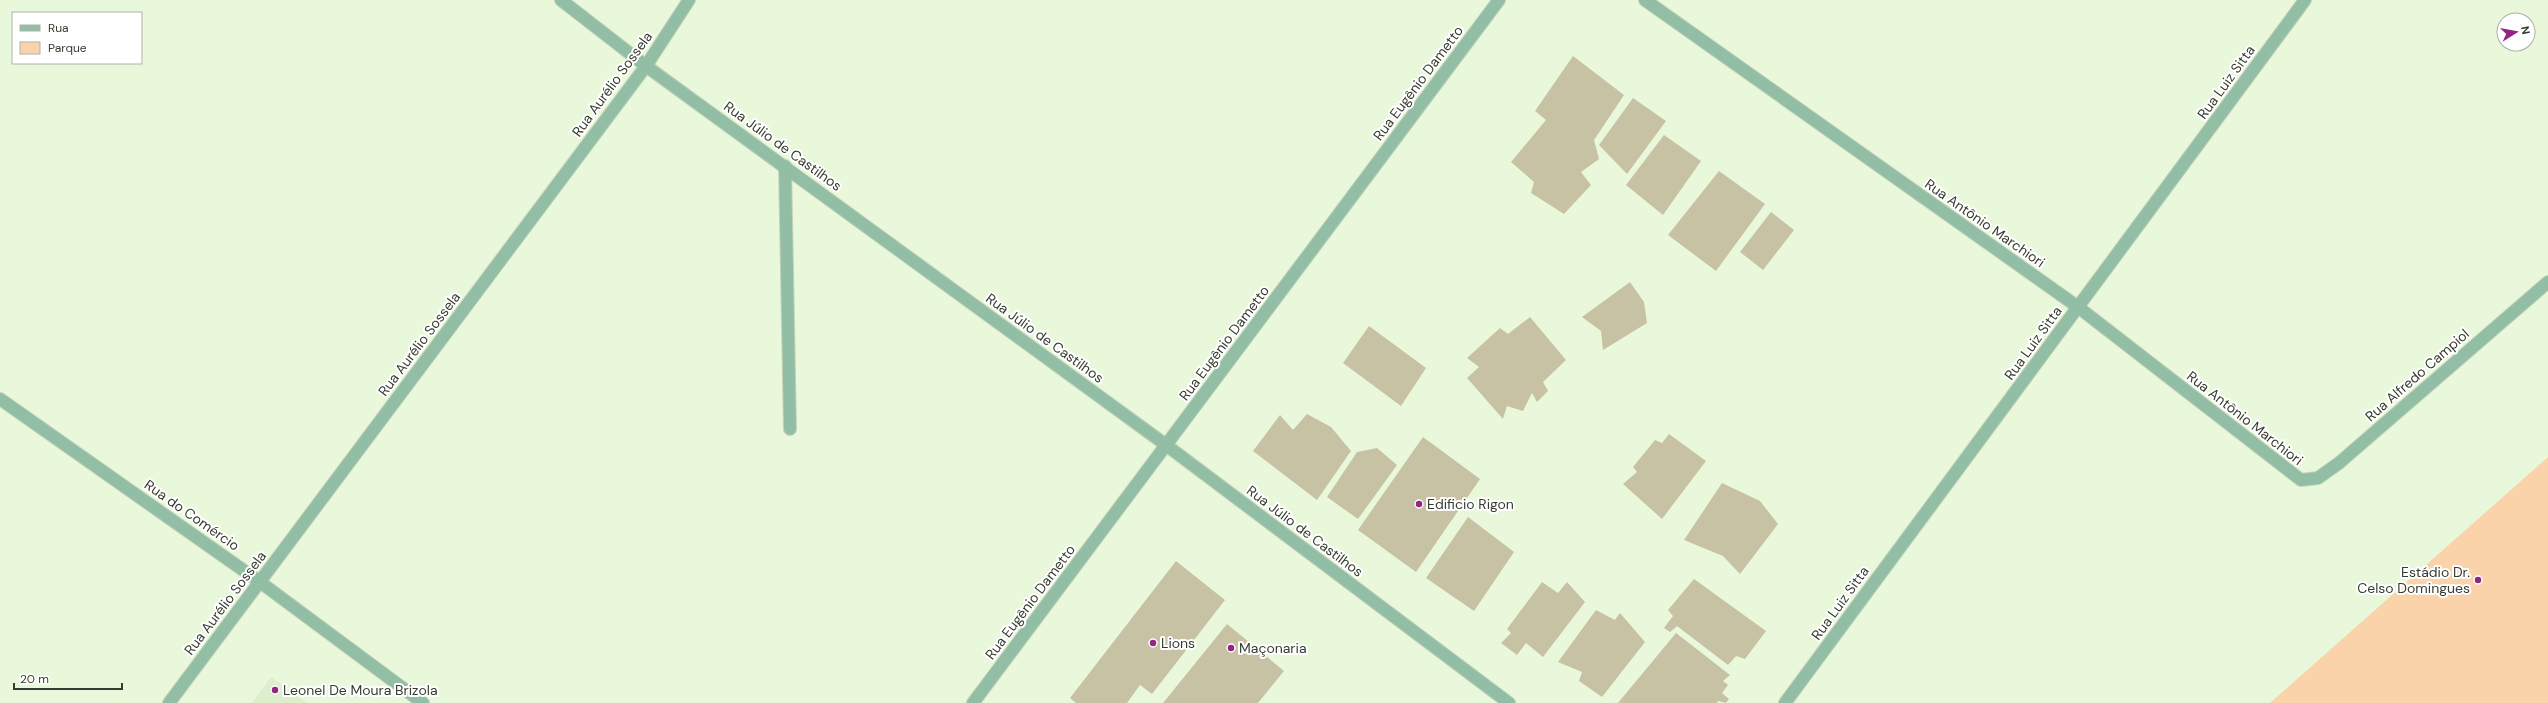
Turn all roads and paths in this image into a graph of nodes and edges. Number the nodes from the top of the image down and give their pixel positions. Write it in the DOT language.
graph roads {
  1 [pos="561,0"];
  2 [pos="689,0"];
  3 [pos="1499,0"];
  4 [pos="1645,0"];
  5 [pos="2305,0"];
  6 [pos="646,66"];
  7 [pos="785,166"];
  8 [pos="2548,282"];
  9 [pos="2078,307"];
  10 [pos="0,398"];
  11 [pos="790,429"];
  12 [pos="1166,446"];
  13 [pos="2301,480"];
  14 [pos="260,582"];
  15 [pos="169,703"];
  16 [pos="423,703"];
  17 [pos="973,703"];
  18 [pos="1509,703"];
  19 [pos="1785,703"];
  1 -- 6 [label="street, Rua Júlio de Castilhos"];
  2 -- 6 [label="street, Rua Aurélio Sossela"];
  3 -- 12 [label="street, Rua Eugênio Dametto"];
  4 -- 9 [label="street, Rua Antônio Marchiori"];
  5 -- 9 [label="street, Rua Luiz Sitta"];
  6 -- 7 [label="street, Rua Júlio de Castilhos"];
  6 -- 14 [label="street, Rua Aurélio Sossela"];
  7 -- 11 [label="street"];
  7 -- 12 [label="street, Rua Júlio de Castilhos"];
  8 -- 13 [label="street, Rua Alfredo Campiol"];
  9 -- 13 [label="street, Rua Antônio Marchiori"];
  9 -- 19 [label="street, Rua Luiz Sitta"];
  10 -- 14 [label="street, Rua do Comércio"];
  12 -- 17 [label="street, Rua Eugênio Dametto"];
  12 -- 18 [label="street, Rua Júlio de Castilhos"];
  14 -- 15 [label="street, Rua Aurélio Sossela"];
  14 -- 16 [label="street, Rua do Comércio"];
}
